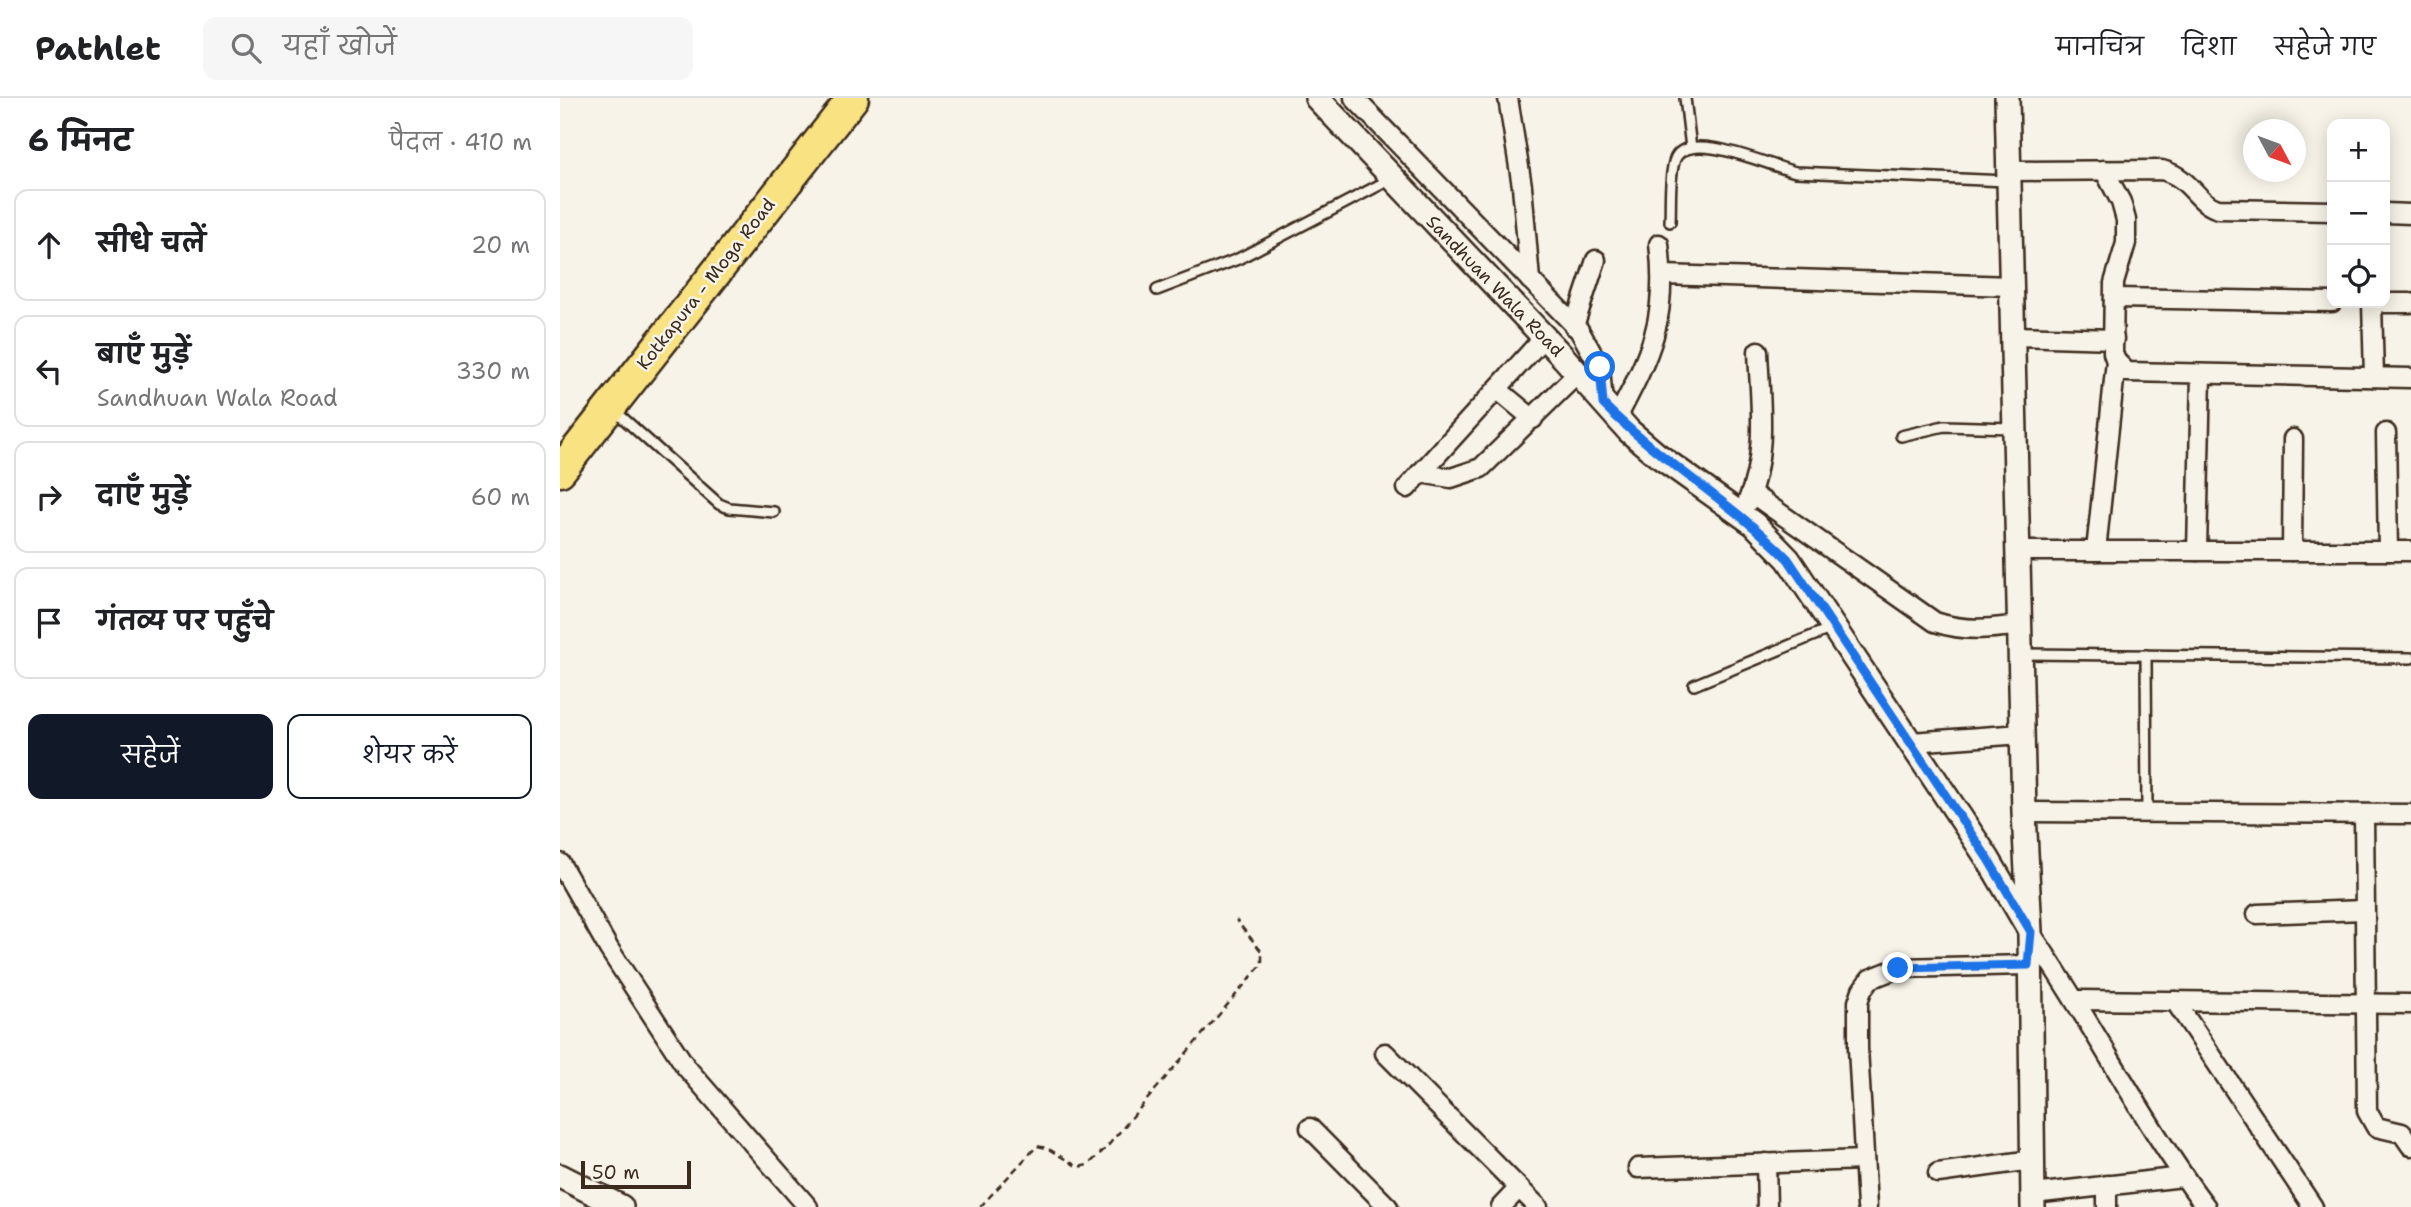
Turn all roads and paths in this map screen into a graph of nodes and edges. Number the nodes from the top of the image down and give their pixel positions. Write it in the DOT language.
graph roads {
  1 [pos="853,98"];
  2 [pos="1317,98"];
  3 [pos="1354,98"];
  4 [pos="1508,98"];
  5 [pos="1685,98"];
  6 [pos="2007,98"];
  7 [pos="1691,148"];
  8 [pos="2104,170"];
  9 [pos="2009,176"];
  10 [pos="1391,179"];
  11 [pos="2327,211"];
  12 [pos="2390,213"];
  13 [pos="2411,214"];
  14 [pos="1670,222"];
  15 [pos="1660,244"];
  16 [pos="1596,260"];
  17 [pos="1663,275"];
  18 [pos="1530,280"];
  19 [pos="2012,286"];
  20 [pos="1157,290"];
  21 [pos="2115,298"];
  22 [pos="2327,302"];
  23 [pos="2390,303"];
  24 [pos="2411,303"];
  25 [pos="2372,308"];
  26 [pos="1574,326"];
  27 [pos="2013,336"];
  28 [pos="1544,337"];
  29 [pos="2114,339"];
  30 [pos="1758,351"];
  31 [pos="2116,361"];
  32 [pos="1577,373"];
  33 [pos="2201,375"];
  34 [pos="2374,377"];
  35 [pos="2411,378"];
  36 [pos="1497,389"];
  37 [pos="610,406"];
  38 [pos="1610,411"];
  39 [pos="1533,418"];
  40 [pos="2015,428"];
  41 [pos="2386,433"];
  42 [pos="1901,436"];
  43 [pos="2293,439"];
  44 [pos="560,471"];
  45 [pos="1420,473"];
  46 [pos="1407,488"];
  47 [pos="1751,493"];
  48 [pos="774,512"];
  49 [pos="1742,515"];
  50 [pos="2018,551"];
  51 [pos="2096,551"];
  52 [pos="2197,551"];
  53 [pos="2292,551"];
  54 [pos="2388,551"];
  55 [pos="2411,551"];
  56 [pos="2020,625"];
  57 [pos="1835,627"];
  58 [pos="2020,654"];
  59 [pos="2146,655"];
  60 [pos="2411,658"];
  61 [pos="1694,685"];
  62 [pos="2022,734"];
  63 [pos="1911,742"];
  64 [pos="2024,812"];
  65 [pos="2147,813"];
  66 [pos="2411,814"];
  67 [pos="2364,815"];
  68 [pos="560,863"];
  69 [pos="2364,910"];
  70 [pos="2257,914"];
  71 [pos="1236,920"];
  72 [pos="2031,932"];
  73 [pos="2028,965"];
  74 [pos="2077,1000"];
  75 [pos="2175,1001"];
  76 [pos="2365,1004"];
  77 [pos="2411,1004"];
  78 [pos="1385,1053"];
  79 [pos="1310,1128"];
  80 [pos="2411,1146"];
  81 [pos="1864,1160"];
  82 [pos="2032,1160"];
  83 [pos="1766,1163"];
  84 [pos="1639,1168"];
  85 [pos="1938,1173"];
  86 [pos="560,1176"];
  87 [pos="2183,1177"];
  88 [pos="2107,1185"];
  89 [pos="1519,1188"];
  90 [pos="2033,1201"];
  91 [pos="621,1207"];
  92 [pos="808,1207"];
  93 [pos="980,1207"];
  94 [pos="1388,1207"];
  95 [pos="1501,1207"];
  96 [pos="1538,1207"];
  97 [pos="1767,1207"];
  98 [pos="1867,1207"];
  99 [pos="2107,1207"];
  100 [pos="2206,1207"];
  101 [pos="2313,1207"];
  1 -- 37 [label="highway, Kotkapura - Moga Road"];
  2 -- 10 [label="street, Sandhuan Wala Road"];
  3 -- 18 [label="street"];
  4 -- 18 [label="street"];
  5 -- 7 [label="lane"];
  6 -- 9 [label="street"];
  7 -- 9 [label="lane"];
  7 -- 14 [label="lane"];
  8 -- 9 [label="street"];
  8 -- 11 [label="street"];
  8 -- 21 [label="street"];
  9 -- 19 [label="street"];
  10 -- 20 [label="lane"];
  10 -- 28 [label="street, Sandhuan Wala Road"];
  12 -- 13 [label="street"];
  15 -- 17 [label="street"];
  16 -- 26 [label="street"];
  17 -- 19 [label="street"];
  17 -- 38 [label="street"];
  18 -- 26 [label="street"];
  19 -- 27 [label="street"];
  21 -- 22 [label="street"];
  21 -- 29 [label="street"];
  23 -- 24 [label="street"];
  25 -- 34 [label="street"];
  26 -- 38 [label="street"];
  27 -- 29 [label="street"];
  27 -- 40 [label="street"];
  28 -- 32 [label="street, Sandhuan Wala Road"];
  28 -- 36 [label="street"];
  29 -- 31 [label="street"];
  30 -- 47 [label="street"];
  31 -- 33 [label="street"];
  31 -- 51 [label="street"];
  32 -- 38 [label="street, Sandhuan Wala Road"];
  32 -- 39 [label="street"];
  33 -- 34 [label="street"];
  33 -- 52 [label="street"];
  34 -- 35 [label="street"];
  36 -- 39 [label="street"];
  36 -- 45 [label="street"];
  37 -- 44 [label="highway, Kotkapura - Moga Road"];
  37 -- 48 [label="lane"];
  38 -- 49 [label="street, Sandhuan Wala Road"];
  39 -- 45 [label="street"];
  40 -- 42 [label="lane"];
  40 -- 50 [label="street"];
  41 -- 54 [label="street"];
  43 -- 53 [label="street"];
  45 -- 46 [label="street"];
  47 -- 49 [label="street"];
  47 -- 56 [label="street"];
  49 -- 57 [label="street, Sandhuan Wala Road"];
  50 -- 51 [label="street"];
  50 -- 56 [label="street"];
  51 -- 52 [label="street"];
  52 -- 53 [label="street"];
  53 -- 54 [label="street"];
  54 -- 55 [label="street"];
  56 -- 58 [label="street"];
  57 -- 61 [label="lane"];
  57 -- 63 [label="street, Sandhuan Wala Road"];
  58 -- 59 [label="lane"];
  58 -- 62 [label="street"];
  59 -- 60 [label="lane"];
  59 -- 65 [label="lane"];
  62 -- 63 [label="street"];
  62 -- 64 [label="street"];
  63 -- 72 [label="street, Sandhuan Wala Road"];
  64 -- 65 [label="street"];
  64 -- 72 [label="street"];
  65 -- 67 [label="street"];
  66 -- 67 [label="street"];
  67 -- 69 [label="street"];
  68 -- 92 [label="street"];
  69 -- 70 [label="street"];
  69 -- 76 [label="street"];
  71 -- 93 [label="path"];
  72 -- 73 [label="street"];
  72 -- 74 [label="street"];
  73 -- 81 [label="street"];
  73 -- 82 [label="street"];
  74 -- 75 [label="street"];
  74 -- 87 [label="street"];
  75 -- 76 [label="street"];
  75 -- 101 [label="street"];
  76 -- 77 [label="street"];
  76 -- 80 [label="street"];
  78 -- 89 [label="street"];
  79 -- 94 [label="street"];
  81 -- 83 [label="street"];
  81 -- 98 [label="street"];
  82 -- 85 [label="street"];
  82 -- 90 [label="street"];
  83 -- 84 [label="street"];
  83 -- 97 [label="street"];
  86 -- 91 [label="street"];
  87 -- 88 [label="street"];
  87 -- 100 [label="street"];
  88 -- 90 [label="street"];
  88 -- 99 [label="street"];
  89 -- 95 [label="street"];
  89 -- 96 [label="street"];
}
